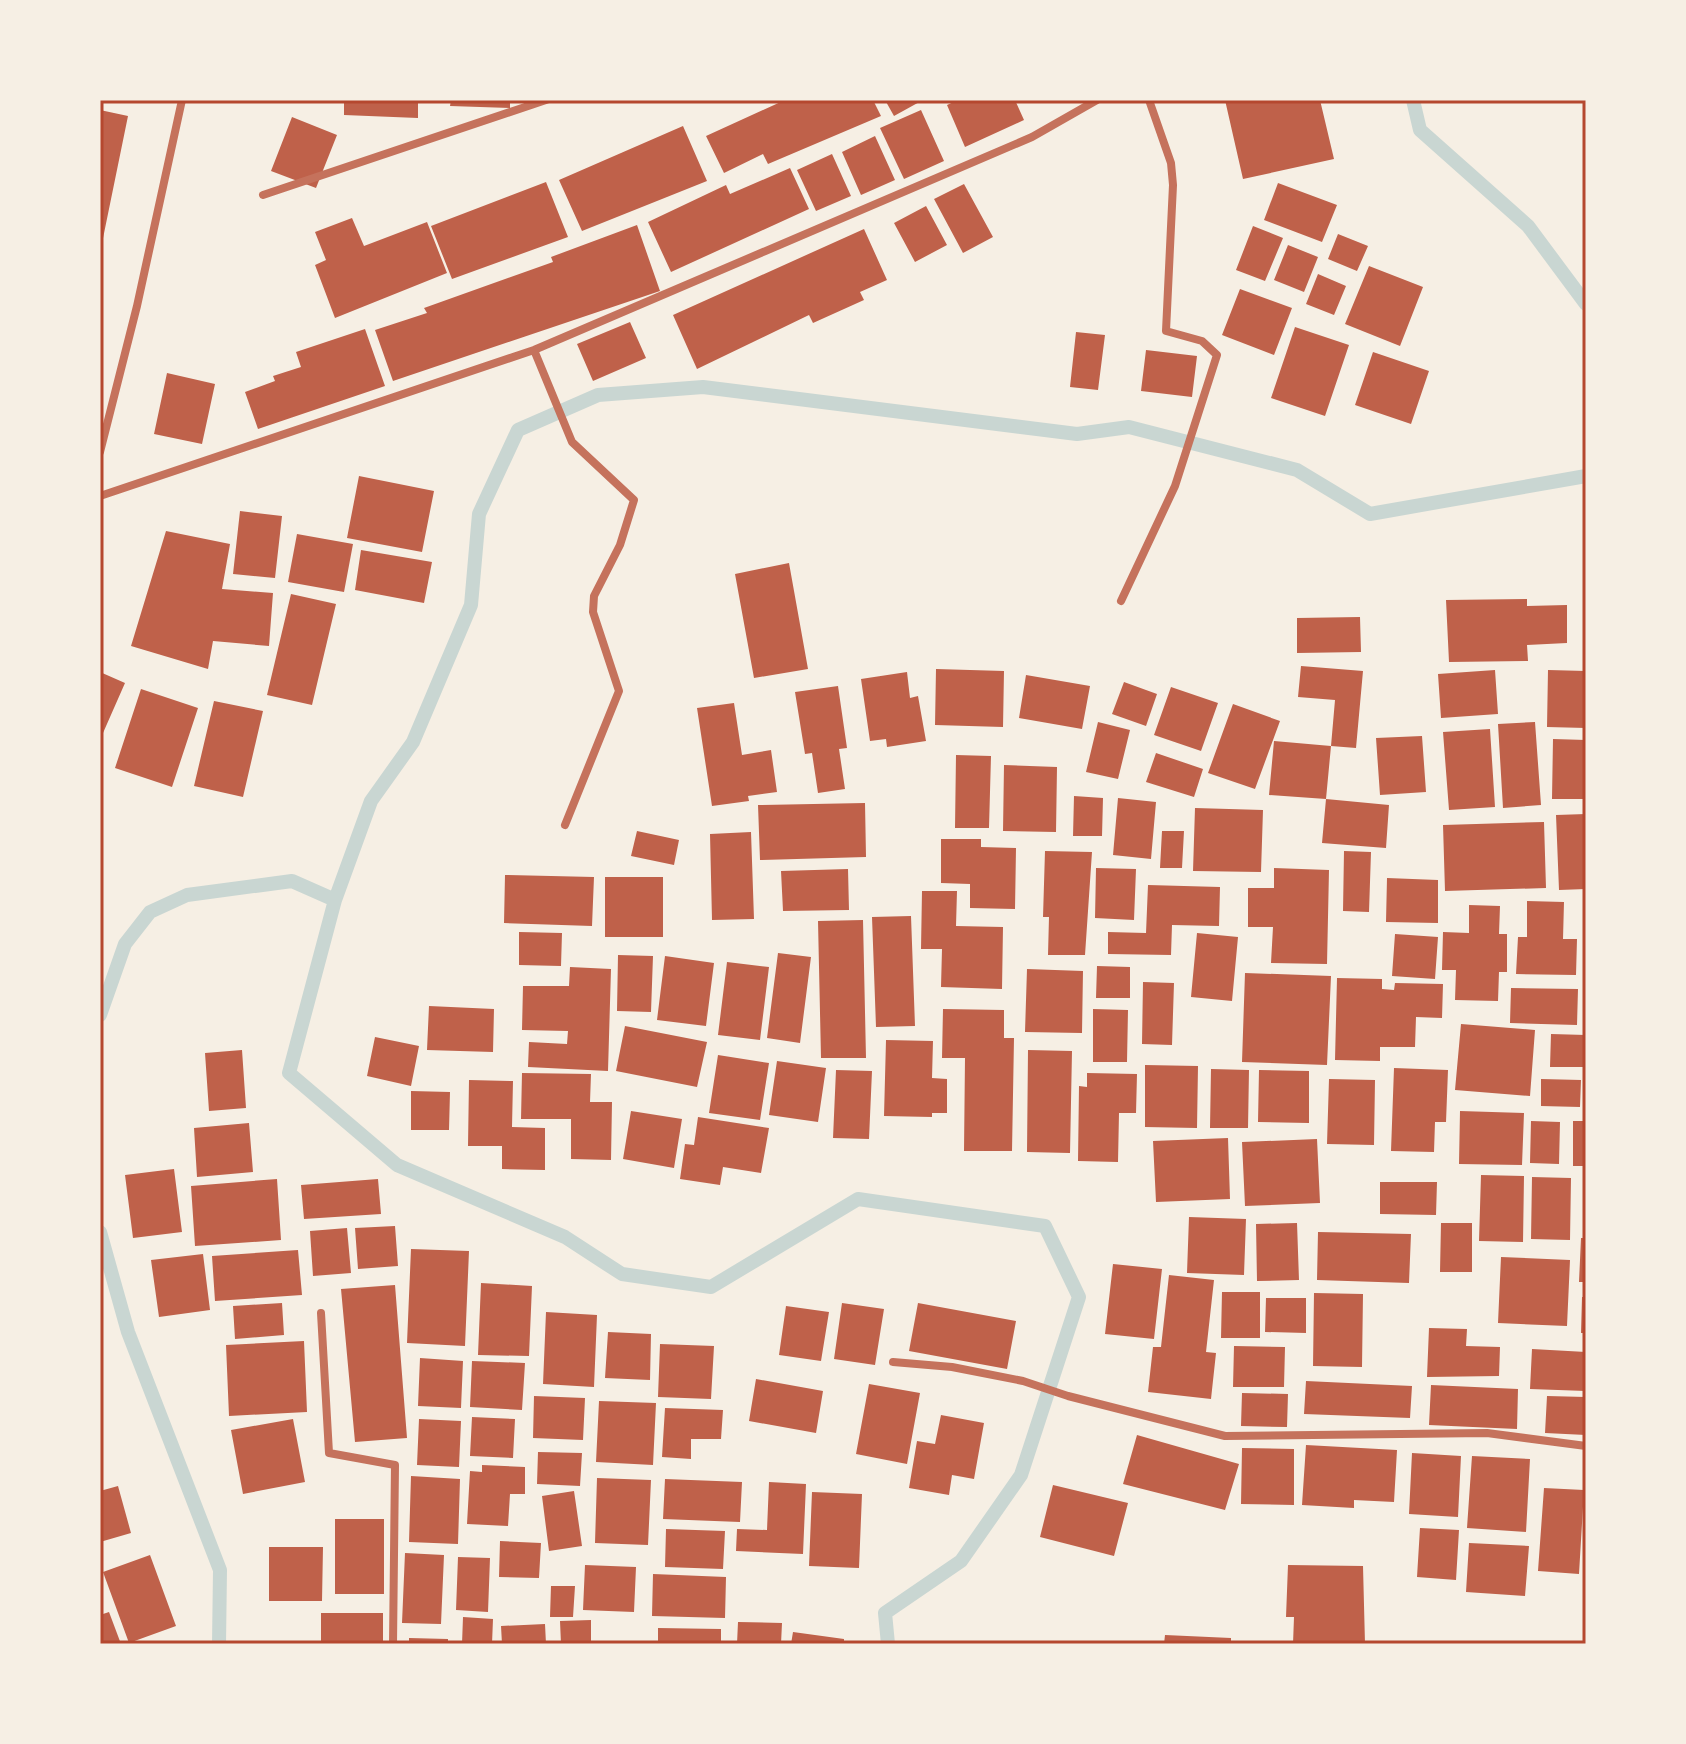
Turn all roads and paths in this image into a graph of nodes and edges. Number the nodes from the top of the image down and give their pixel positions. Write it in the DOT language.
graph roads {
  1 [pos="182,100"];
  2 [pos="509,100"];
  3 [pos="546,100"];
  4 [pos="1097,100"];
  5 [pos="1149,100"];
  6 [pos="509,113"];
  7 [pos="263,195"];
  8 [pos="534,350"];
  9 [pos="100,452"];
  10 [pos="100,496"];
  11 [pos="1121,601"];
  12 [pos="565,825"];
  13 [pos="321,1313"];
  14 [pos="893,1362"];
  15 [pos="1586,1446"];
  16 [pos="393,1644"];
  1 -- 9 [label="street"];
  2 -- 6 [label="street"];
  3 -- 6 [label="street"];
  4 -- 8 [label="street"];
  5 -- 11 [label="street"];
  6 -- 7 [label="street"];
  8 -- 10 [label="street"];
  8 -- 12 [label="street"];
  13 -- 16 [label="street"];
  14 -- 15 [label="street"];
}
